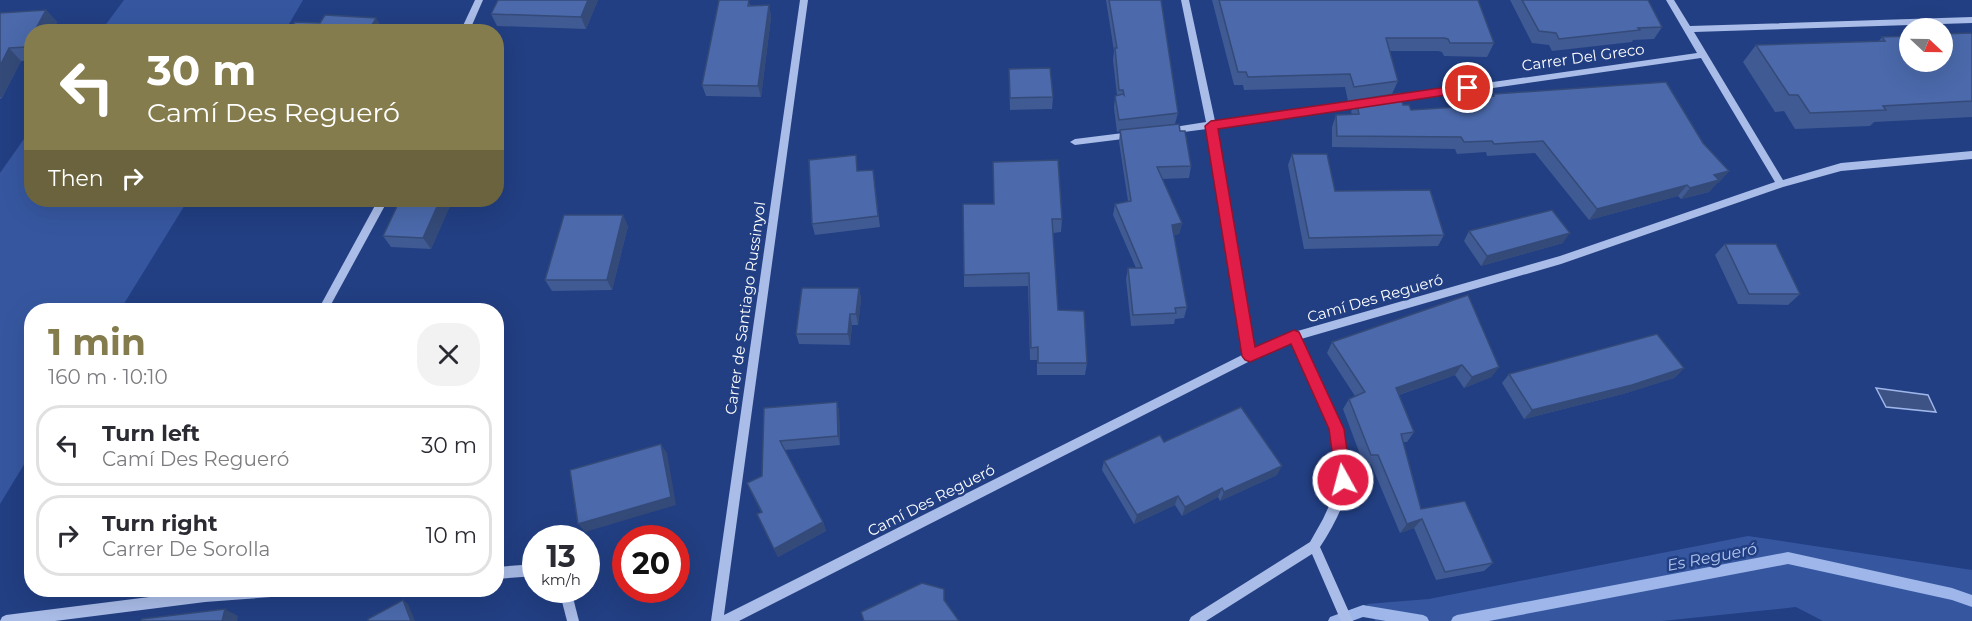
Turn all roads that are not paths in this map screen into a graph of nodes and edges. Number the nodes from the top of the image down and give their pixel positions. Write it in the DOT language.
graph roads {
  1 [pos="478,0"];
  2 [pos="804,0"];
  3 [pos="1185,0"];
  4 [pos="1670,0"];
  5 [pos="1972,20"];
  6 [pos="468,24"];
  7 [pos="1689,29"];
  8 [pos="1702,55"];
  9 [pos="1211,126"];
  10 [pos="1155,132"];
  11 [pos="1143,134"];
  12 [pos="1075,142"];
  13 [pos="1972,155"];
  14 [pos="1781,184"];
  15 [pos="379,207"];
  16 [pos="327,303"];
  17 [pos="1294,336"];
  18 [pos="1250,356"];
  19 [pos="1314,546"];
  20 [pos="522,571"];
  21 [pos="504,572"];
  22 [pos="177,597"];
  23 [pos="568,603"];
  24 [pos="6,621"];
  25 [pos="573,621"];
  26 [pos="717,621"];
  27 [pos="726,621"];
  28 [pos="1195,621"];
  29 [pos="1347,621"];
  1 -- 6 [label="street"];
  2 -- 26 [label="street, Carrer de Santiago Russinyol"];
  3 -- 9 [label="street"];
  4 -- 7 [label="street"];
  5 -- 7 [label="street"];
  7 -- 8 [label="street"];
  8 -- 9 [label="street, Carrer Del Greco"];
  8 -- 14 [label="street"];
  9 -- 10 [label="street, Carrer Del Greco"];
  9 -- 18 [label="street"];
  11 -- 12 [label="street"];
  13 -- 14 [label="street, Camí Des Regueró"];
  14 -- 17 [label="street, Camí Des Regueró"];
  15 -- 16 [label="street"];
  17 -- 18 [label="street, Camí Des Regueró"];
  17 -- 19 [label="street"];
  18 -- 27 [label="street, Camí Des Regueró"];
  19 -- 28 [label="street"];
  19 -- 29 [label="street"];
  20 -- 21 [label="street"];
  22 -- 24 [label="street"];
  23 -- 25 [label="street"];
}
